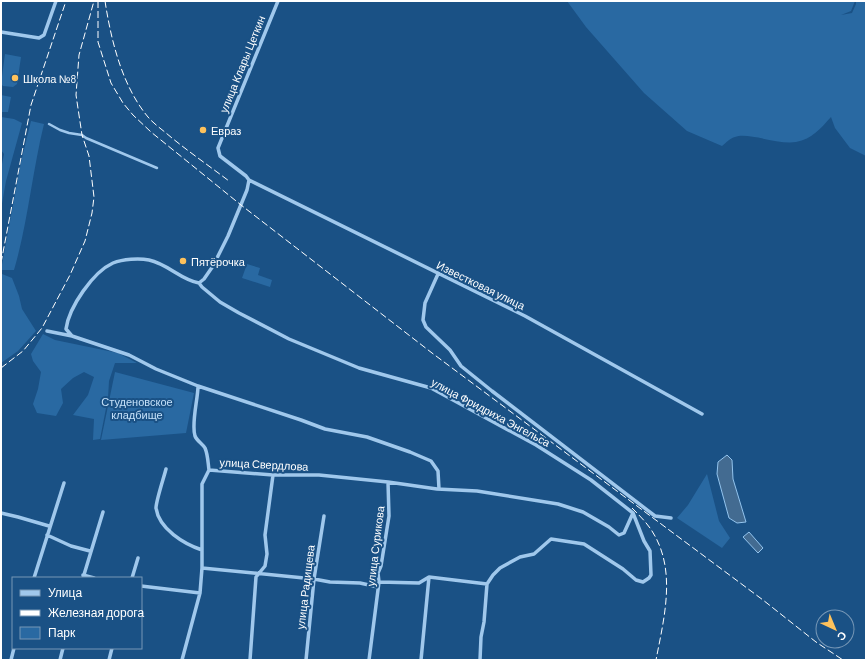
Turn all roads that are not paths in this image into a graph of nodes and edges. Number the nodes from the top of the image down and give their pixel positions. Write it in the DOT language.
graph roads {
  1 [pos="278,1"];
  2 [pos="55,2"];
  3 [pos="1,32"];
  4 [pos="49,124"];
  5 [pos="157,168"];
  6 [pos="249,180"];
  7 [pos="438,274"];
  8 [pos="199,283"];
  9 [pos="47,331"];
  10 [pos="72,336"];
  11 [pos="198,386"];
  12 [pos="702,414"];
  13 [pos="166,469"];
  14 [pos="209,470"];
  15 [pos="273,475"];
  16 [pos="64,482"];
  17 [pos="388,482"];
  18 [pos="439,489"];
  19 [pos="103,512"];
  20 [pos="1,513"];
  21 [pos="633,513"];
  22 [pos="324,516"];
  23 [pos="672,518"];
  24 [pos="49,526"];
  25 [pos="47,535"];
  26 [pos="202,550"];
  27 [pos="90,551"];
  28 [pos="138,558"];
  29 [pos="202,568"];
  30 [pos="259,573"];
  31 [pos="34,577"];
  32 [pos="83,577"];
  33 [pos="132,577"];
  34 [pos="429,578"];
  35 [pos="314,579"];
  36 [pos="379,582"];
  37 [pos="487,584"];
  38 [pos="142,586"];
  39 [pos="378,587"];
  40 [pos="200,593"];
  41 [pos="14,649"];
  42 [pos="63,649"];
  43 [pos="112,649"];
  44 [pos="11,659"];
  45 [pos="17,660"];
  46 [pos="60,660"];
  47 [pos="109,660"];
  48 [pos="182,660"];
  49 [pos="250,660"];
  50 [pos="306,660"];
  51 [pos="368,660"];
  52 [pos="420,660"];
  53 [pos="480,660"];
  1 -- 6 [label="street, улица Клары Цеткин"];
  2 -- 3 [label="street"];
  4 -- 5 [label="street"];
  6 -- 7 [label="street, Известковая улица"];
  6 -- 8 [label="street"];
  7 -- 12 [label="street, Известковая улица"];
  7 -- 23 [label="street"];
  8 -- 10 [label="street, улица Фридриха Энгельса"];
  8 -- 21 [label="street, улица Фридриха Энгельса"];
  9 -- 10 [label="street"];
  10 -- 11 [label="street"];
  11 -- 14 [label="street"];
  11 -- 18 [label="street"];
  13 -- 26 [label="street"];
  14 -- 15 [label="street, улица Свердлова"];
  14 -- 26 [label="street, улица Свердлова"];
  15 -- 17 [label="street, улица Свердлова"];
  15 -- 30 [label="street"];
  16 -- 24 [label="street"];
  17 -- 18 [label="street, улица Свердлова"];
  17 -- 36 [label="street, улица Сурикова"];
  18 -- 21 [label="street, улица Свердлова"];
  19 -- 27 [label="street"];
  20 -- 24 [label="street"];
  21 -- 37 [label="street"];
  22 -- 35 [label="street, улица Радищева"];
  24 -- 25 [label="street"];
  25 -- 27 [label="street"];
  25 -- 31 [label="street"];
  26 -- 29 [label="street, улица Свердлова"];
  27 -- 32 [label="street"];
  28 -- 33 [label="street"];
  29 -- 30 [label="street"];
  29 -- 40 [label="street, улица Свердлова"];
  30 -- 35 [label="street"];
  30 -- 49 [label="street"];
  34 -- 36 [label="street"];
  34 -- 37 [label="street"];
  34 -- 52 [label="street"];
  35 -- 39 [label="street"];
  35 -- 50 [label="street, улица Радищева"];
  36 -- 39 [label="street, улица Сурикова"];
  37 -- 53 [label="street"];
  38 -- 40 [label="street"];
  39 -- 51 [label="street, улица Сурикова"];
  40 -- 48 [label="street, улица Свердлова"];
  41 -- 44 [label="street"];
  42 -- 46 [label="street"];
  43 -- 47 [label="street"];
  44 -- 45 [label="street"];
}
